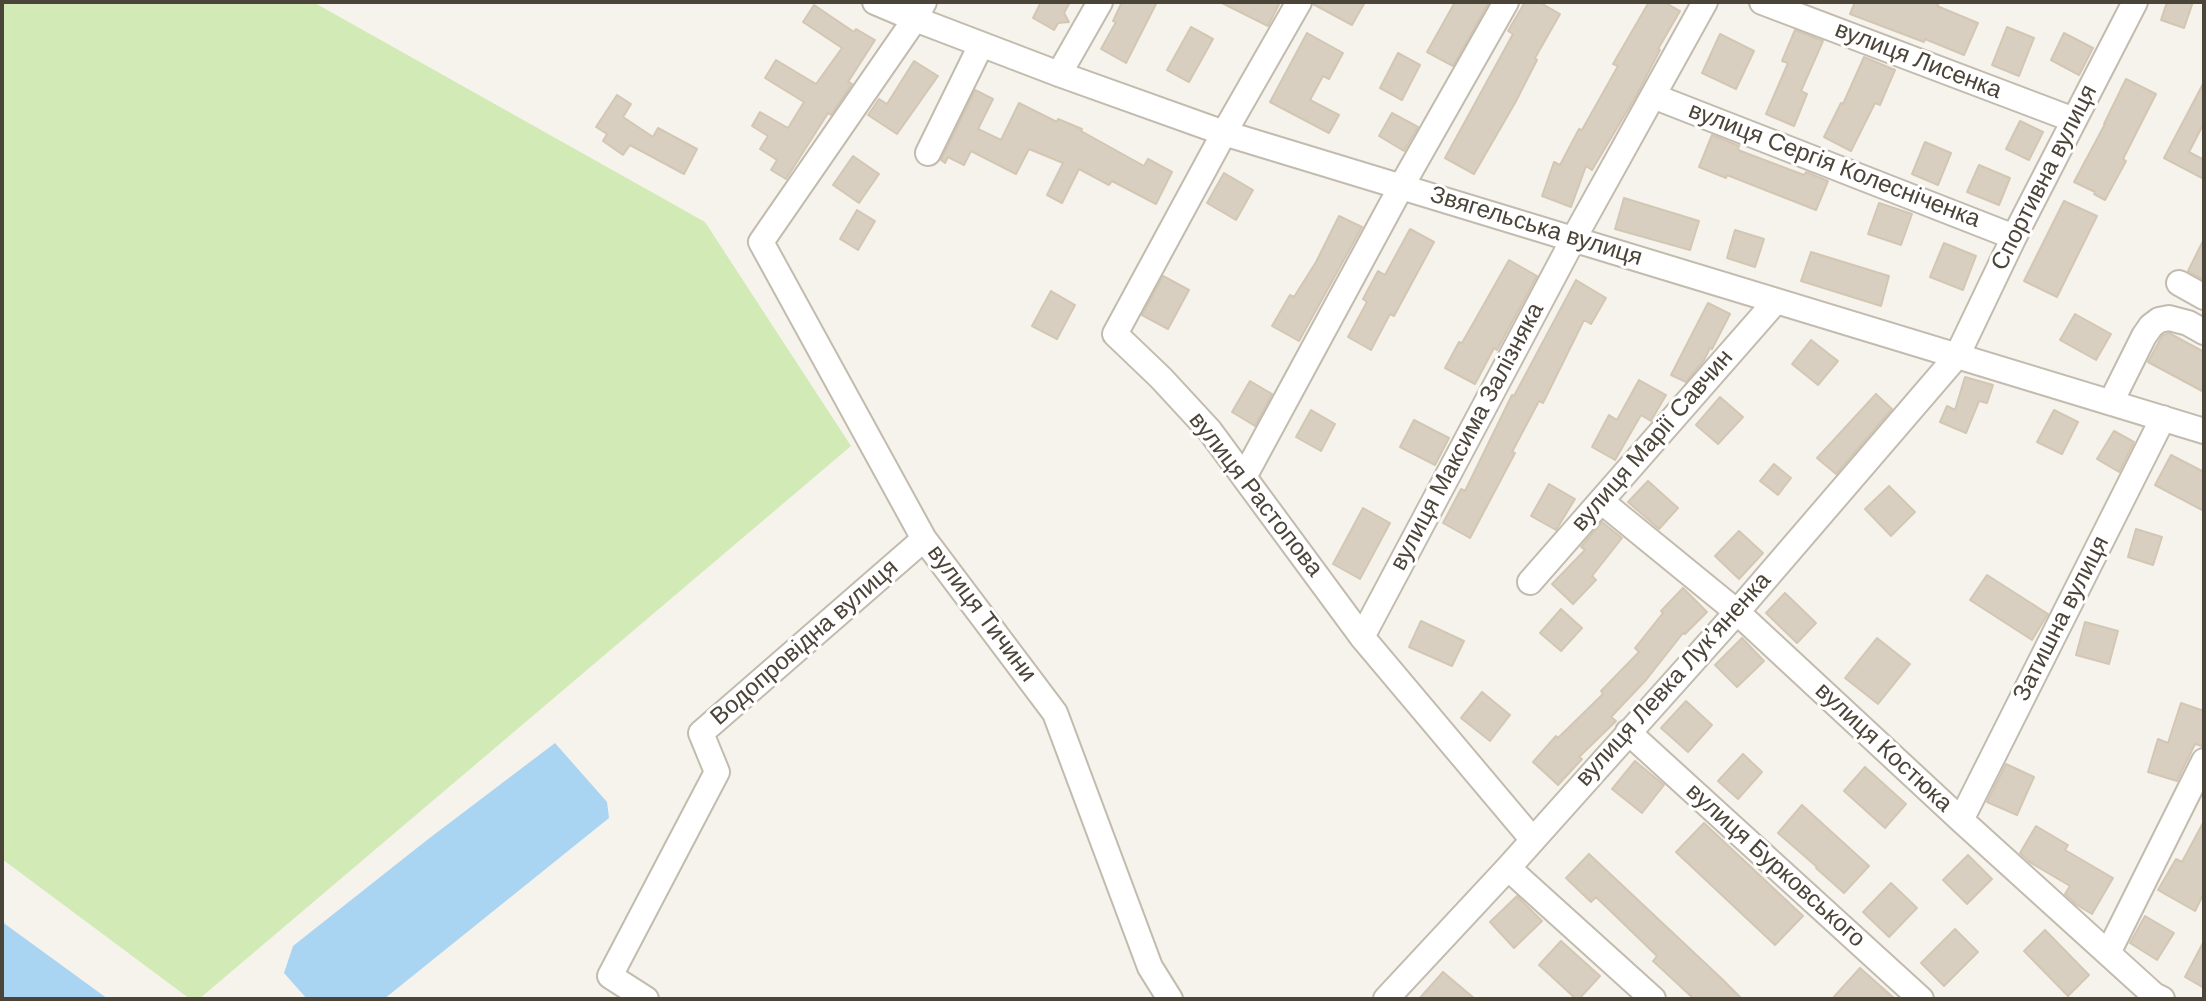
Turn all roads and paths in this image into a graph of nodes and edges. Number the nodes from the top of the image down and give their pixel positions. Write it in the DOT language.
graph roads {
  1 [pos="875,2"];
  2 [pos="1100,2"];
  3 [pos="1299,2"];
  4 [pos="1506,2"];
  5 [pos="1705,2"];
  6 [pos="1762,2"];
  7 [pos="2135,2"];
  8 [pos="920,10"];
  9 [pos="981,45"];
  10 [pos="1059,74"];
  11 [pos="1653,96"];
  12 [pos="2074,120"];
  13 [pos="1224,133"];
  14 [pos="928,153"];
  15 [pos="1401,187"];
  16 [pos="2014,237"];
  17 [pos="1574,238"];
  18 [pos="2179,283"];
  19 [pos="2204,297"];
  20 [pos="1776,301"];
  21 [pos="2204,332"];
  22 [pos="1957,356"];
  23 [pos="2111,402"];
  24 [pos="2163,418"];
  25 [pos="2204,431"];
  26 [pos="1244,478"];
  27 [pos="1601,501"];
  28 [pos="924,539"];
  29 [pos="1530,582"];
  30 [pos="1737,612"];
  31 [pos="1362,636"];
  32 [pos="1628,732"];
  33 [pos="2204,761"];
  34 [pos="1961,820"];
  35 [pos="1532,839"];
  36 [pos="1508,868"];
  37 [pos="2108,953"];
  38 [pos="609,988"];
  39 [pos="1389,998"];
  40 [pos="2156,998"];
  41 [pos="646,999"];
  42 [pos="1170,999"];
  43 [pos="1653,999"];
  44 [pos="1921,999"];
  1 -- 8 [label="street, Звягельська вулиця"];
  2 -- 10 [label="street"];
  3 -- 13 [label="street"];
  4 -- 15 [label="street"];
  5 -- 11 [label="street, вулиця Максима Залізняка"];
  6 -- 12 [label="street, вулиця Лисенка"];
  7 -- 12 [label="street, Спортивна вулиця"];
  8 -- 9 [label="street, Звягельська вулиця"];
  8 -- 28 [label="street, вулиця Тичини"];
  9 -- 10 [label="street, Звягельська вулиця"];
  9 -- 14 [label="street"];
  10 -- 13 [label="street, Звягельська вулиця"];
  11 -- 16 [label="street, вулиця Сергія Колесніченка"];
  11 -- 17 [label="street, вулиця Максима Залізняка"];
  12 -- 16 [label="street, Спортивна вулиця"];
  13 -- 15 [label="street, Звягельська вулиця"];
  13 -- 26 [label="street, вулиця Растопова"];
  15 -- 17 [label="street, Звягельська вулиця"];
  15 -- 26 [label="street"];
  16 -- 22 [label="street, Спортивна вулиця"];
  17 -- 20 [label="street, Звягельська вулиця"];
  17 -- 31 [label="street, вулиця Максима Залізняка"];
  18 -- 19 [label="street"];
  20 -- 22 [label="street, Звягельська вулиця"];
  20 -- 27 [label="street, вулиця Марії Савчин"];
  21 -- 23 [label="street"];
  22 -- 23 [label="street, Звягельська вулиця"];
  22 -- 30 [label="street, вулиця Левка Лукʼяненка"];
  23 -- 24 [label="street, Звягельська вулиця"];
  24 -- 25 [label="street, Звягельська вулиця"];
  24 -- 34 [label="street, Затишна вулиця"];
  26 -- 31 [label="street, вулиця Растопова"];
  27 -- 29 [label="street, вулиця Марії Савчин"];
  27 -- 30 [label="street, вулиця Костюка"];
  28 -- 38 [label="street, Водопровідна вулиця"];
  28 -- 42 [label="street, вулиця Тичини"];
  30 -- 32 [label="street, вулиця Левка Лукʼяненка"];
  30 -- 34 [label="street, вулиця Костюка"];
  31 -- 35 [label="street, вулиця Растопова"];
  32 -- 35 [label="street, вулиця Левка Лукʼяненка"];
  32 -- 44 [label="street, вулиця Бурковського"];
  33 -- 37 [label="street"];
  34 -- 37 [label="street, вулиця Костюка"];
  35 -- 36 [label="street, вулиця Левка Лукʼяненка"];
  36 -- 39 [label="street, вулиця Левка Лукʼяненка"];
  36 -- 43 [label="street"];
  37 -- 40 [label="street, вулиця Костюка"];
  38 -- 41 [label="street, Водопровідна вулиця"];
}
